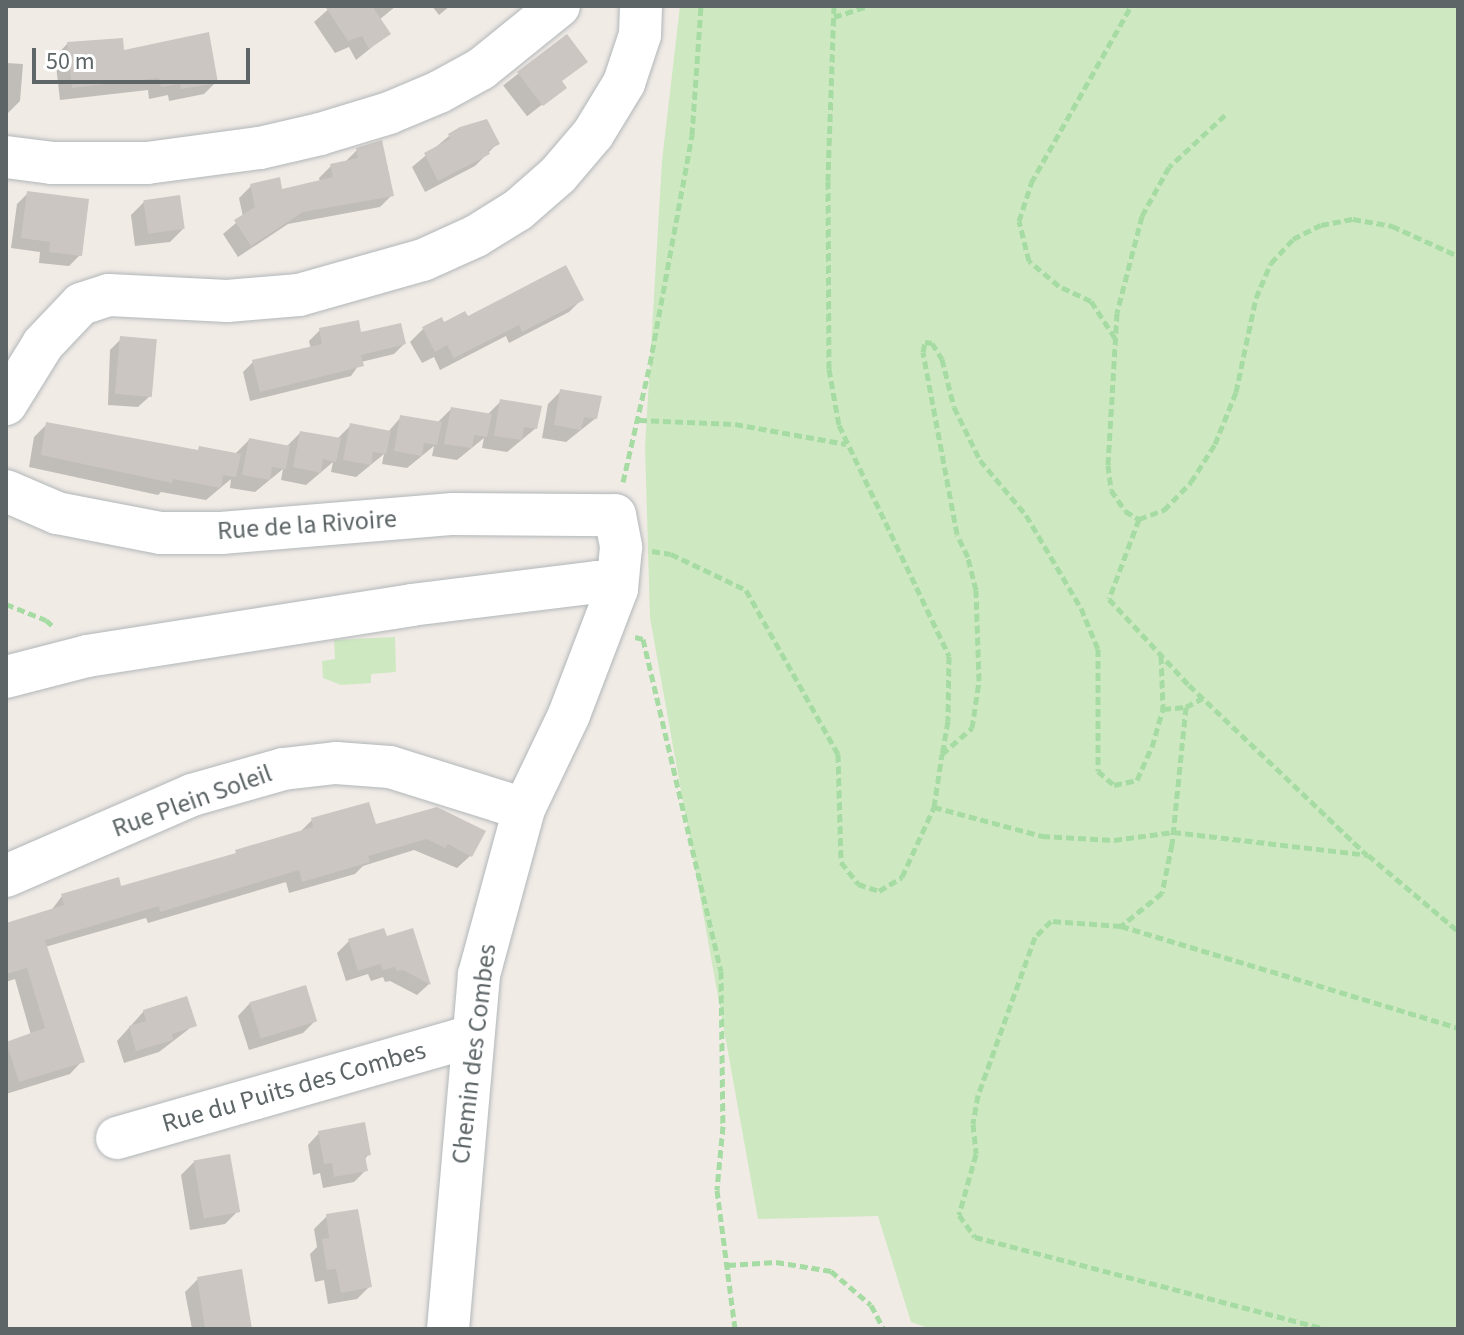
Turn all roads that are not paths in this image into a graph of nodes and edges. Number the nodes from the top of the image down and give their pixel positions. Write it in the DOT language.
graph roads {
  1 [pos="559,6"];
  2 [pos="641,6"];
  3 [pos="6,157"];
  4 [pos="6,404"];
  5 [pos="6,491"];
  6 [pos="618,548"];
  7 [pos="6,677"];
  8 [pos="524,809"];
  9 [pos="6,876"];
  10 [pos="472,1036"];
  11 [pos="117,1138"];
  12 [pos="448,1329"];
  1 -- 3 [label="street"];
  2 -- 4 [label="street"];
  5 -- 6 [label="street, Rue de la Rivoire"];
  6 -- 7 [label="street"];
  6 -- 8 [label="street, Chemin des Combes"];
  8 -- 9 [label="street, Rue Plein Soleil"];
  8 -- 10 [label="street, Chemin des Combes"];
  10 -- 11 [label="street, Rue du Puits des Combes"];
  10 -- 12 [label="street, Chemin des Combes"];
}
